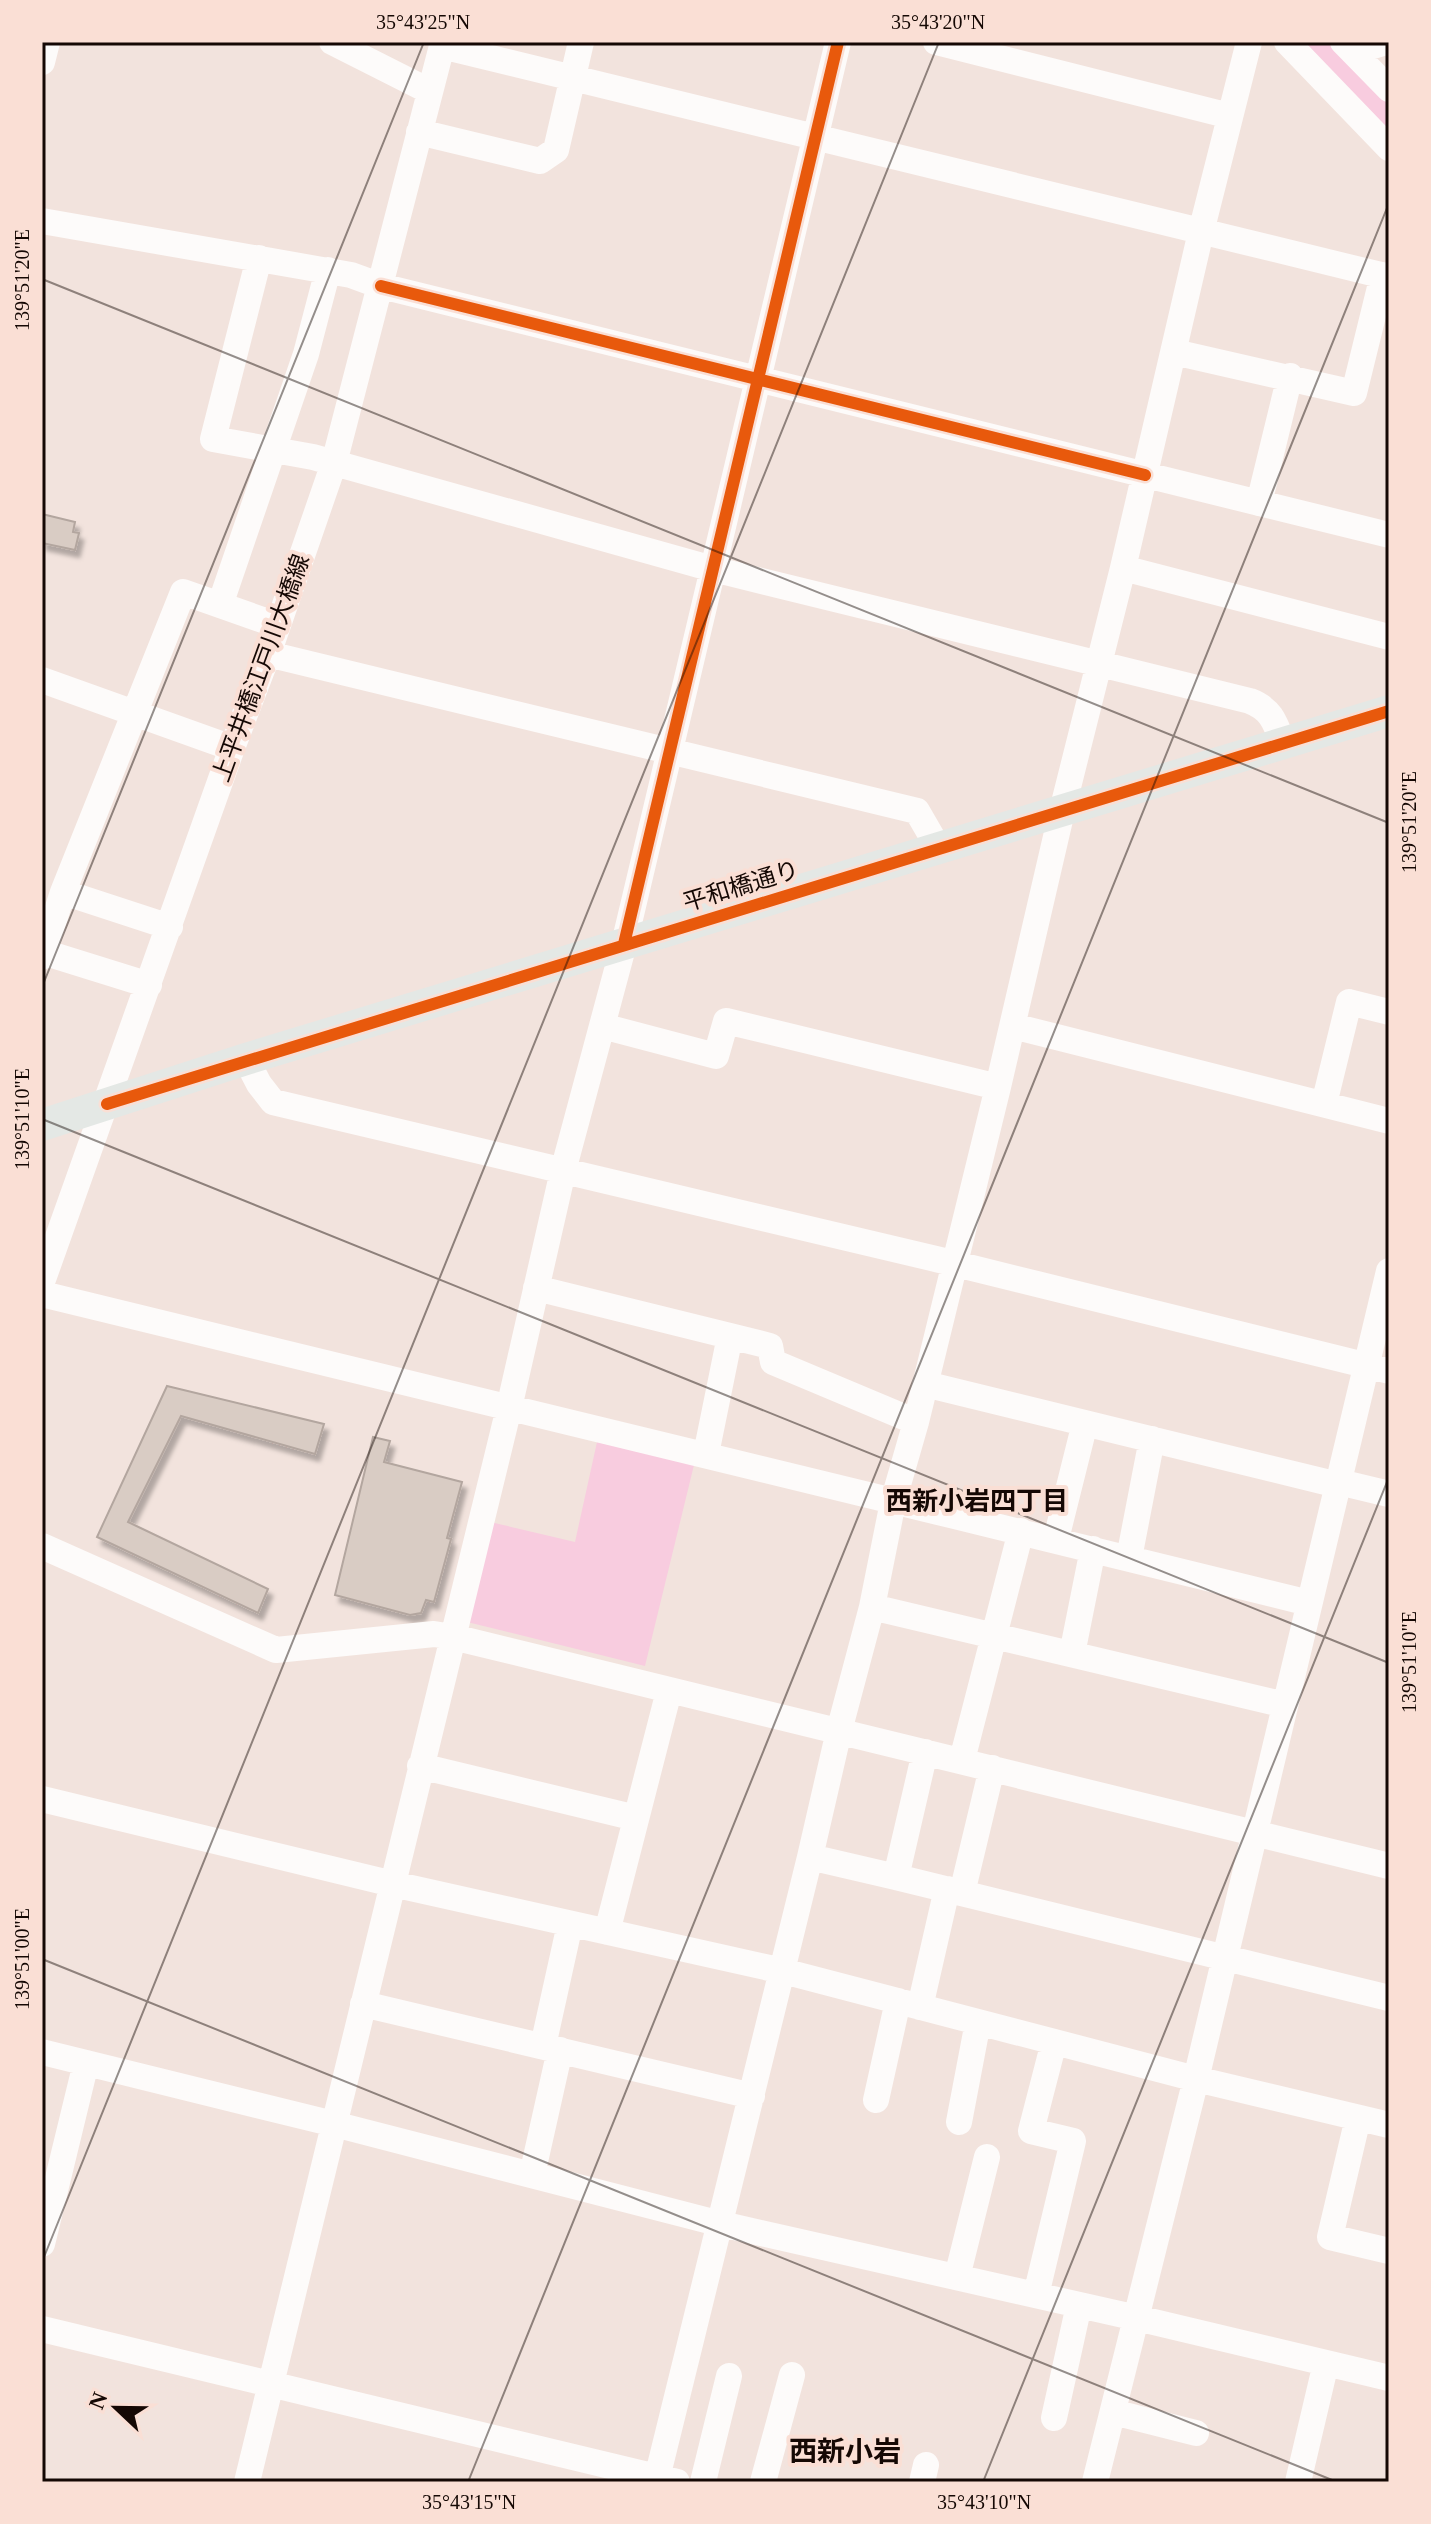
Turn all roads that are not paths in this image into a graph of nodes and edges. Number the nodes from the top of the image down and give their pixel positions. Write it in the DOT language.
graph roads {
  1 [pos="47,42"];
  2 [pos="332,42"];
  3 [pos="581,42"];
  4 [pos="838,42"];
  5 [pos="936,42"];
  6 [pos="1249,42"];
  7 [pos="1287,42"];
  8 [pos="1386,42"];
  9 [pos="442,44"];
  10 [pos="1348,47"];
  11 [pos="42,62"];
  12 [pos="573,78"];
  13 [pos="1389,89"];
  14 [pos="429,91"];
  15 [pos="1230,116"];
  16 [pos="419,132"];
  17 [pos="814,136"];
  18 [pos="1389,148"];
  19 [pos="42,221"];
  20 [pos="1201,232"];
  21 [pos="259,258"];
  22 [pos="328,270"];
  23 [pos="1386,276"];
  24 [pos="381,286"];
  25 [pos="1174,352"];
  26 [pos="1290,376"];
  27 [pos="758,380"];
  28 [pos="274,450"];
  29 [pos="334,463"];
  30 [pos="1145,475"];
  31 [pos="1259,503"];
  32 [pos="1389,535"];
  33 [pos="1123,568"];
  34 [pos="713,569"];
  35 [pos="220,605"];
  36 [pos="277,625"];
  37 [pos="1389,637"];
  38 [pos="268,654"];
  39 [pos="1097,665"];
  40 [pos="42,680"];
  41 [pos="1389,711"];
  42 [pos="137,713"];
  43 [pos="1283,743"];
  44 [pos="232,748"];
  45 [pos="668,750"];
  46 [pos="1062,811"];
  47 [pos="939,849"];
  48 [pos="63,892"];
  49 [pos="170,927"];
  50 [pos="624,944"];
  51 [pos="43,954"];
  52 [pos="149,985"];
  53 [pos="1389,1012"];
  54 [pos="602,1026"];
  55 [pos="1013,1026"];
  56 [pos="246,1059"];
  57 [pos="998,1087"];
  58 [pos="107,1104"];
  59 [pos="1324,1104"];
  60 [pos="1389,1121"];
  61 [pos="42,1125"];
  62 [pos="563,1171"];
  63 [pos="953,1264"];
  64 [pos="1389,1271"];
  65 [pos="42,1282"];
  66 [pos="536,1288"];
  67 [pos="42,1294"];
  68 [pos="730,1336"];
  69 [pos="1378,1368"];
  70 [pos="925,1384"];
  71 [pos="509,1408"];
  72 [pos="916,1422"];
  73 [pos="1085,1423"];
  74 [pos="1152,1439"];
  75 [pos="706,1454"];
  76 [pos="1338,1484"];
  77 [pos="1389,1494"];
  78 [pos="893,1502"];
  79 [pos="1021,1531"];
  80 [pos="1056,1539"];
  81 [pos="42,1546"];
  82 [pos="1093,1549"];
  83 [pos="1129,1558"];
  84 [pos="1309,1603"];
  85 [pos="872,1607"];
  86 [pos="996,1635"];
  87 [pos="453,1637"];
  88 [pos="1072,1654"];
  89 [pos="669,1691"];
  90 [pos="1285,1705"];
  91 [pos="839,1731"];
  92 [pos="925,1752"];
  93 [pos="962,1760"];
  94 [pos="420,1766"];
  95 [pos="992,1768"];
  96 [pos="42,1799"];
  97 [pos="636,1818"];
  98 [pos="1254,1833"];
  99 [pos="810,1857"];
  100 [pos="1389,1866"];
  101 [pos="896,1877"];
  102 [pos="393,1884"];
  103 [pos="954,1891"];
  104 [pos="570,1924"];
  105 [pos="607,1932"];
  106 [pos="1224,1959"];
  107 [pos="783,1971"];
  108 [pos="1389,1998"];
  109 [pos="363,2004"];
  110 [pos="909,2004"];
  111 [pos="978,2022"];
  112 [pos="1054,2042"];
  113 [pos="551,2048"];
  114 [pos="42,2052"];
  115 [pos="86,2063"];
  116 [pos="1196,2079"];
  117 [pos="752,2096"];
  118 [pos="876,2100"];
  119 [pos="1358,2118"];
  120 [pos="959,2122"];
  121 [pos="334,2124"];
  122 [pos="1389,2125"];
  123 [pos="987,2157"];
  124 [pos="532,2175"];
  125 [pos="721,2224"];
  126 [pos="42,2244"];
  127 [pos="1389,2251"];
  128 [pos="957,2277"];
  129 [pos="1036,2295"];
  130 [pos="1079,2305"];
  131 [pos="1137,2318"];
  132 [pos="42,2329"];
  133 [pos="1326,2363"];
  134 [pos="792,2375"];
  135 [pos="729,2376"];
  136 [pos="1389,2378"];
  137 [pos="271,2385"];
  138 [pos="1113,2412"];
  139 [pos="1054,2418"];
  140 [pos="1196,2433"];
  141 [pos="583,2471"];
  142 [pos="663,2480"];
  143 [pos="247,2482"];
  144 [pos="703,2482"];
  145 [pos="763,2482"];
  146 [pos="1095,2482"];
  147 [pos="1298,2482"];
  1 -- 11 [label="street"];
  2 -- 14 [label="street"];
  3 -- 12 [label="street"];
  4 -- 17 [label="street"];
  5 -- 15 [label="street"];
  6 -- 15 [label="street"];
  7 -- 18 [label="street"];
  8 -- 10 [label="street"];
  9 -- 12 [label="street"];
  9 -- 14 [label="street, 上平井橋江戸川大橋線"];
  10 -- 13 [label="street"];
  12 -- 16 [label="street"];
  12 -- 17 [label="street"];
  14 -- 16 [label="street, 上平井橋江戸川大橋線"];
  15 -- 20 [label="street"];
  16 -- 24 [label="street, 上平井橋江戸川大橋線"];
  17 -- 20 [label="street"];
  17 -- 27 [label="street"];
  19 -- 21 [label="street"];
  20 -- 23 [label="street"];
  20 -- 25 [label="street"];
  21 -- 22 [label="street"];
  21 -- 28 [label="street"];
  22 -- 24 [label="street"];
  22 -- 28 [label="street"];
  23 -- 26 [label="street"];
  24 -- 27 [label="street"];
  24 -- 29 [label="street, 上平井橋江戸川大橋線"];
  25 -- 26 [label="street"];
  25 -- 30 [label="street"];
  26 -- 31 [label="street"];
  27 -- 30 [label="street"];
  27 -- 34 [label="street"];
  28 -- 29 [label="street"];
  28 -- 35 [label="street"];
  29 -- 34 [label="street"];
  29 -- 36 [label="street, 上平井橋江戸川大橋線"];
  30 -- 31 [label="street"];
  30 -- 33 [label="street"];
  31 -- 32 [label="street"];
  33 -- 37 [label="street"];
  33 -- 39 [label="street"];
  34 -- 39 [label="street"];
  34 -- 45 [label="street"];
  35 -- 36 [label="street"];
  35 -- 42 [label="street"];
  36 -- 38 [label="street, 上平井橋江戸川大橋線"];
  38 -- 44 [label="street, 上平井橋江戸川大橋線"];
  38 -- 45 [label="street"];
  39 -- 43 [label="street"];
  39 -- 46 [label="street"];
  40 -- 42 [label="street"];
  41 -- 43 [label="main road, 平和橋通り"];
  42 -- 44 [label="street"];
  42 -- 48 [label="street"];
  43 -- 46 [label="main road, 平和橋通り"];
  44 -- 49 [label="street, 上平井橋江戸川大橋線"];
  45 -- 47 [label="street"];
  45 -- 50 [label="street"];
  46 -- 47 [label="main road, 平和橋通り"];
  46 -- 55 [label="street"];
  47 -- 50 [label="main road, 平和橋通り"];
  48 -- 49 [label="street"];
  48 -- 51 [label="street"];
  49 -- 52 [label="street, 上平井橋江戸川大橋線"];
  50 -- 54 [label="street"];
  50 -- 56 [label="main road, 平和橋通り"];
  51 -- 52 [label="street"];
  52 -- 58 [label="street, 上平井橋江戸川大橋線"];
  53 -- 59 [label="street"];
  54 -- 57 [label="street"];
  54 -- 62 [label="street"];
  55 -- 57 [label="street"];
  55 -- 59 [label="street"];
  56 -- 58 [label="main road, 平和橋通り"];
  56 -- 62 [label="street"];
  57 -- 63 [label="street"];
  58 -- 61 [label="main road, 平和橋通り"];
  58 -- 65 [label="street, 上平井橋江戸川大橋線"];
  59 -- 60 [label="street"];
  62 -- 63 [label="street"];
  62 -- 66 [label="street"];
  63 -- 69 [label="street"];
  63 -- 70 [label="street"];
  64 -- 69 [label="street"];
  66 -- 68 [label="street"];
  66 -- 71 [label="street"];
  67 -- 71 [label="street"];
  68 -- 72 [label="street"];
  68 -- 75 [label="street"];
  69 -- 76 [label="street"];
  70 -- 72 [label="street"];
  70 -- 73 [label="street"];
  71 -- 75 [label="street"];
  71 -- 87 [label="street"];
  72 -- 78 [label="street"];
  73 -- 74 [label="street"];
  73 -- 80 [label="street"];
  74 -- 76 [label="street"];
  74 -- 83 [label="street"];
  75 -- 78 [label="street"];
  76 -- 77 [label="street"];
  76 -- 84 [label="street"];
  78 -- 79 [label="street"];
  78 -- 85 [label="street"];
  79 -- 80 [label="street"];
  79 -- 86 [label="street"];
  80 -- 82 [label="street"];
  81 -- 87 [label="street"];
  82 -- 83 [label="street"];
  82 -- 88 [label="street"];
  83 -- 84 [label="street"];
  84 -- 90 [label="street"];
  85 -- 86 [label="street"];
  85 -- 91 [label="street"];
  86 -- 88 [label="street"];
  86 -- 93 [label="street"];
  87 -- 89 [label="street"];
  87 -- 94 [label="street"];
  88 -- 90 [label="street"];
  89 -- 91 [label="street"];
  89 -- 97 [label="street"];
  90 -- 98 [label="street"];
  91 -- 92 [label="street"];
  91 -- 99 [label="street"];
  92 -- 93 [label="street"];
  92 -- 101 [label="street"];
  93 -- 95 [label="street"];
  94 -- 97 [label="street"];
  94 -- 102 [label="street"];
  95 -- 98 [label="street"];
  95 -- 103 [label="street"];
  96 -- 102 [label="street"];
  97 -- 105 [label="street"];
  98 -- 100 [label="street"];
  98 -- 106 [label="street"];
  99 -- 101 [label="street"];
  99 -- 107 [label="street"];
  101 -- 103 [label="street"];
  102 -- 104 [label="street"];
  102 -- 109 [label="street"];
  103 -- 106 [label="street"];
  103 -- 110 [label="street"];
  104 -- 105 [label="street"];
  104 -- 113 [label="street"];
  105 -- 107 [label="street"];
  106 -- 108 [label="street"];
  106 -- 116 [label="street"];
  107 -- 110 [label="street"];
  107 -- 117 [label="street"];
  109 -- 113 [label="street"];
  109 -- 121 [label="street"];
  110 -- 111 [label="street"];
  110 -- 118 [label="street"];
  111 -- 112 [label="street"];
  111 -- 120 [label="street"];
  112 -- 116 [label="street"];
  112 -- 129 [label="street"];
  113 -- 117 [label="street"];
  113 -- 124 [label="street"];
  114 -- 115 [label="street"];
  115 -- 121 [label="street"];
  115 -- 126 [label="street"];
  116 -- 119 [label="street"];
  116 -- 131 [label="street"];
  117 -- 125 [label="street"];
  119 -- 122 [label="street"];
  119 -- 127 [label="street"];
  121 -- 124 [label="street"];
  121 -- 137 [label="street"];
  123 -- 128 [label="street"];
  124 -- 125 [label="street"];
  125 -- 128 [label="street"];
  125 -- 142 [label="street"];
  128 -- 129 [label="street"];
  129 -- 130 [label="street"];
  130 -- 131 [label="street"];
  130 -- 139 [label="street"];
  131 -- 133 [label="street"];
  131 -- 138 [label="street"];
  132 -- 137 [label="street"];
  133 -- 136 [label="street"];
  133 -- 147 [label="street"];
  134 -- 145 [label="street"];
  135 -- 144 [label="street"];
  137 -- 141 [label="street"];
  137 -- 143 [label="street"];
  138 -- 140 [label="street"];
  138 -- 146 [label="street"];
  141 -- 142 [label="street"];
}
